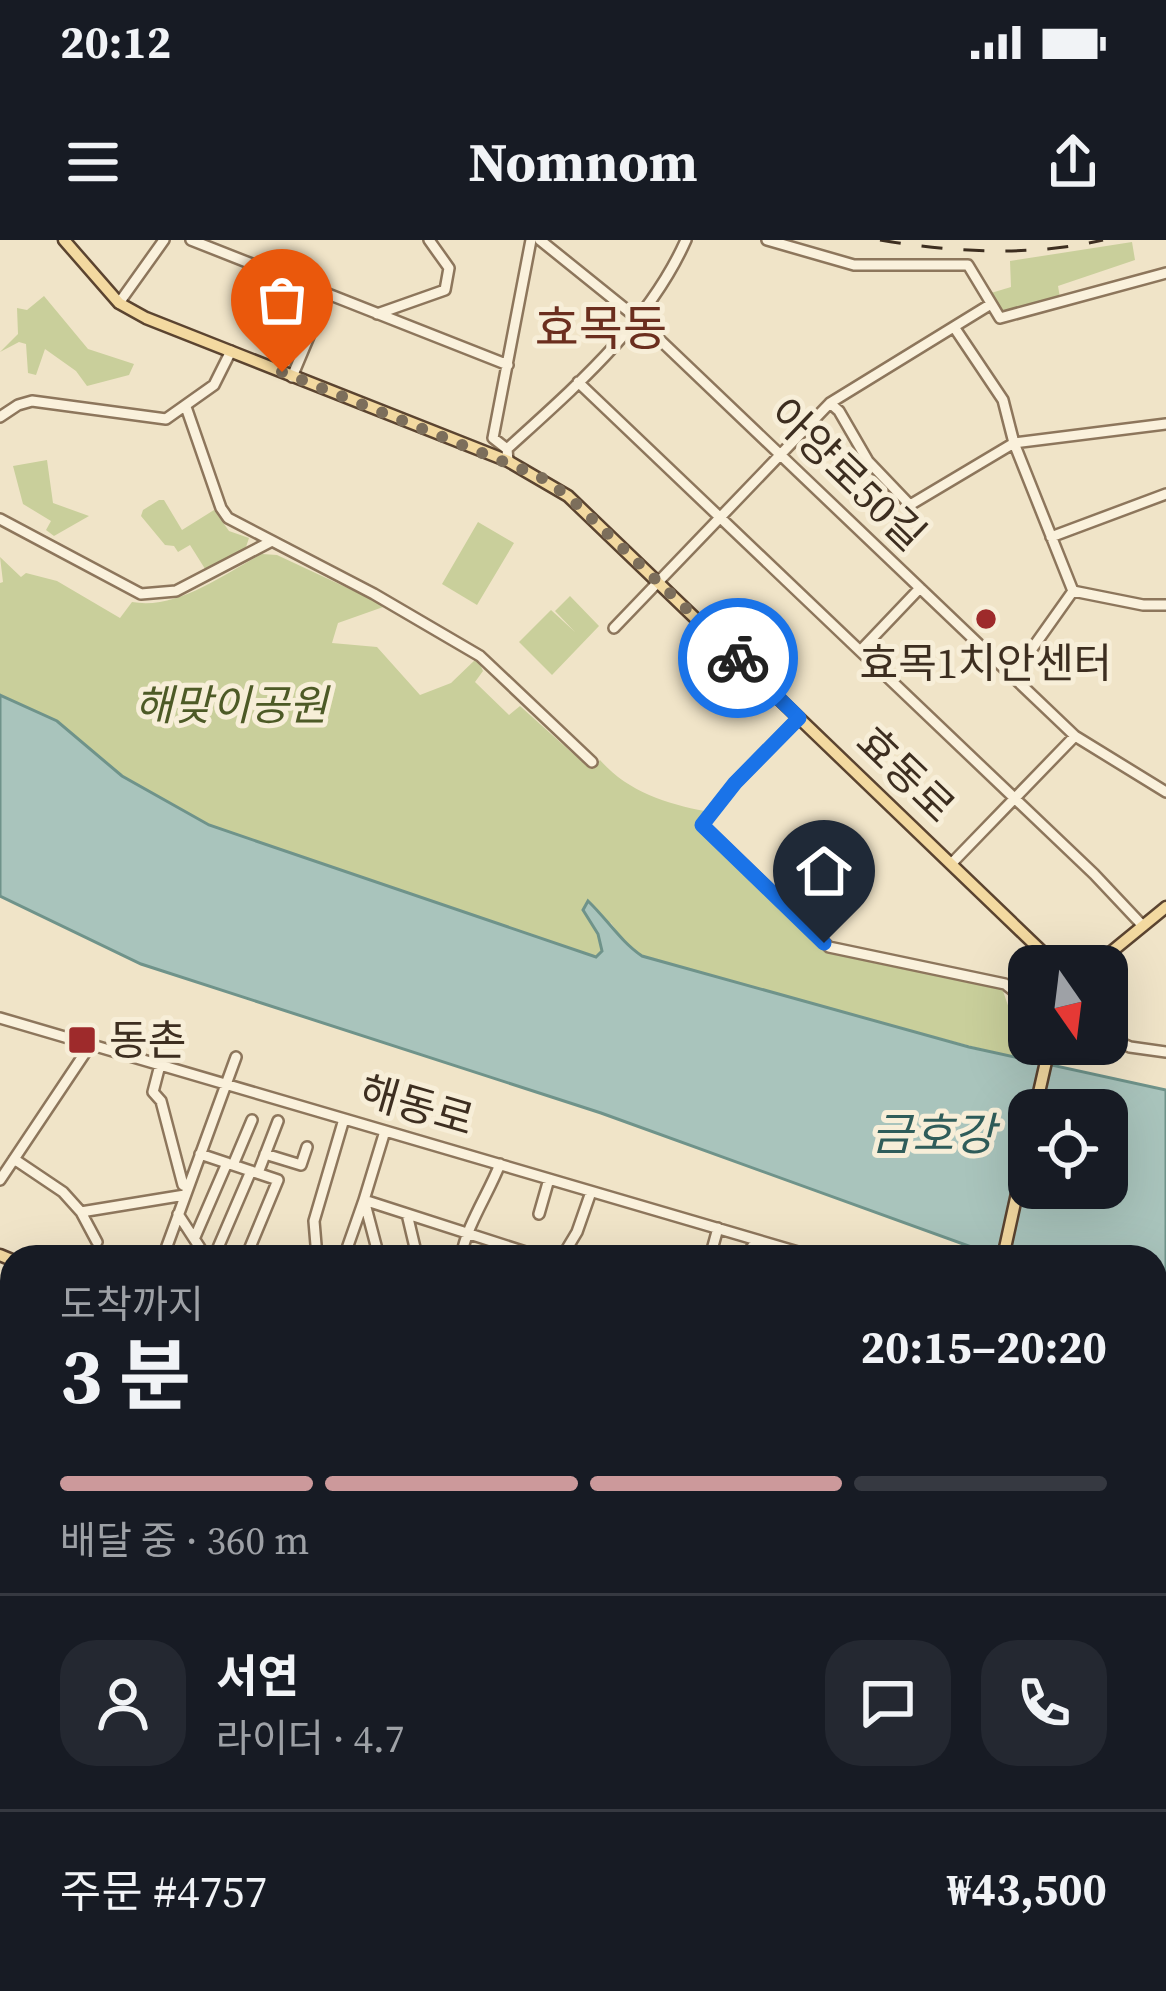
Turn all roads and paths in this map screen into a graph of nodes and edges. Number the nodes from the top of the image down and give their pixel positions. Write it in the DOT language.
graph roads {
  1 [pos="64,240"];
  2 [pos="164,240"];
  3 [pos="191,240"];
  4 [pos="429,240"];
  5 [pos="531,240"];
  6 [pos="540,240"];
  7 [pos="686,240"];
  8 [pos="767,240"];
  9 [pos="1166,273"];
  10 [pos="326,296"];
  11 [pos="119,303"];
  12 [pos="992,304"];
  13 [pos="376,314"];
  14 [pos="638,319"];
  15 [pos="953,327"];
  16 [pos="231,351"];
  17 [pos="508,365"];
  18 [pos="292,377"];
  19 [pos="578,382"];
  20 [pos="830,403"];
  21 [pos="186,407"];
  22 [pos="0,417"];
  23 [pos="1166,424"];
  24 [pos="1014,443"];
  25 [pos="508,455"];
  26 [pos="782,455"];
  27 [pos="1166,494"];
  28 [pos="721,518"];
  29 [pos="0,519"];
  30 [pos="1051,537"];
  31 [pos="270,542"];
  32 [pos="658,583"];
  33 [pos="920,588"];
  34 [pos="1073,591"];
  35 [pos="1166,605"];
  36 [pos="614,628"];
  37 [pos="861,650"];
  38 [pos="1012,677"];
  39 [pos="799,718"];
  40 [pos="1075,736"];
  41 [pos="592,762"];
  42 [pos="1166,792"];
  43 [pos="1014,799"];
  44 [pos="952,863"];
  45 [pos="1166,908"];
  46 [pos="1143,926"];
  47 [pos="1036,945"];
  48 [pos="1120,945"];
  49 [pos="1008,986"];
  50 [pos="0,1018"];
  51 [pos="1128,1042"];
  52 [pos="91,1045"];
  53 [pos="1166,1052"];
  54 [pos="236,1057"];
  55 [pos="160,1065"];
  56 [pos="225,1084"];
  57 [pos="344,1119"];
  58 [pos="252,1120"];
  59 [pos="278,1121"];
  60 [pos="385,1131"];
  61 [pos="307,1147"];
  62 [pos="200,1154"];
  63 [pos="265,1154"];
  64 [pos="14,1159"];
  65 [pos="230,1164"];
  66 [pos="500,1164"];
  67 [pos="254,1172"];
  68 [pos="0,1179"];
  69 [pos="549,1179"];
  70 [pos="186,1191"];
  71 [pos="591,1192"];
  72 [pos="364,1200"];
  73 [pos="1014,1209"];
  74 [pos="81,1212"];
  75 [pos="178,1214"];
  76 [pos="407,1214"];
  77 [pos="539,1214"];
  78 [pos="718,1228"];
  79 [pos="466,1233"];
  80 [pos="195,1237"];
  81 [pos="757,1240"];
  82 [pos="98,1242"];
  83 [pos="167,1245"];
  84 [pos="201,1245"];
  85 [pos="216,1245"];
  86 [pos="251,1245"];
  87 [pos="315,1245"];
  88 [pos="348,1245"];
  89 [pos="376,1245"];
  90 [pos="414,1245"];
  91 [pos="464,1245"];
  92 [pos="501,1245"];
  93 [pos="570,1245"];
  94 [pos="713,1245"];
  95 [pos="753,1245"];
  96 [pos="774,1245"];
  97 [pos="1006,1245"];
  1 -- 11 [label="main road, 효동로"];
  2 -- 11 [label="street"];
  3 -- 10 [label="street"];
  4 -- 13 [label="street"];
  5 -- 17 [label="street"];
  6 -- 14 [label="street, 아양로50길"];
  7 -- 14 [label="street"];
  8 -- 12 [label="street"];
  9 -- 12 [label="street"];
  10 -- 13 [label="street"];
  10 -- 18 [label="street"];
  11 -- 16 [label="main road, 효동로"];
  12 -- 15 [label="street"];
  13 -- 17 [label="street"];
  14 -- 19 [label="street"];
  14 -- 26 [label="street, 아양로50길"];
  15 -- 20 [label="street"];
  15 -- 24 [label="street"];
  16 -- 18 [label="main road, 효동로"];
  16 -- 21 [label="street"];
  17 -- 25 [label="street"];
  18 -- 25 [label="main road, 효동로"];
  19 -- 25 [label="street"];
  19 -- 28 [label="street"];
  20 -- 24 [label="street"];
  20 -- 26 [label="street"];
  21 -- 22 [label="street"];
  21 -- 31 [label="street"];
  23 -- 24 [label="street"];
  24 -- 30 [label="street"];
  25 -- 32 [label="main road, 효동로"];
  26 -- 28 [label="street"];
  26 -- 33 [label="street, 아양로50길"];
  27 -- 30 [label="street"];
  28 -- 32 [label="street"];
  28 -- 37 [label="street"];
  29 -- 31 [label="street"];
  30 -- 34 [label="street"];
  31 -- 41 [label="street"];
  32 -- 36 [label="street"];
  32 -- 39 [label="main road, 효동로"];
  33 -- 37 [label="street"];
  33 -- 38 [label="street, 아양로50길"];
  34 -- 35 [label="street"];
  34 -- 38 [label="street"];
  37 -- 43 [label="street"];
  38 -- 40 [label="street, 아양로50길"];
  39 -- 44 [label="main road, 효동로"];
  39 -- 49 [label="street"];
  40 -- 42 [label="street, 아양로50길"];
  40 -- 43 [label="street"];
  43 -- 44 [label="street, 효동로"];
  43 -- 46 [label="street"];
  44 -- 47 [label="main road, 효동로"];
  45 -- 46 [label="main road"];
  46 -- 48 [label="main road"];
  50 -- 52 [label="street, 해동로"];
  51 -- 53 [label="street"];
  52 -- 55 [label="street, 해동로"];
  52 -- 64 [label="street"];
  54 -- 56 [label="street"];
  55 -- 56 [label="street, 해동로"];
  55 -- 70 [label="street"];
  56 -- 57 [label="street, 해동로"];
  56 -- 62 [label="street"];
  57 -- 60 [label="street, 해동로"];
  57 -- 87 [label="street"];
  58 -- 65 [label="street"];
  59 -- 63 [label="street"];
  60 -- 66 [label="street, 해동로"];
  60 -- 72 [label="street"];
  61 -- 63 [label="street"];
  62 -- 65 [label="street"];
  62 -- 70 [label="street"];
  63 -- 67 [label="street"];
  64 -- 68 [label="street"];
  64 -- 74 [label="street"];
  65 -- 67 [label="street"];
  65 -- 80 [label="street"];
  66 -- 69 [label="street, 해동로"];
  66 -- 79 [label="street"];
  67 -- 85 [label="street"];
  67 -- 86 [label="street"];
  69 -- 71 [label="street, 해동로"];
  69 -- 77 [label="street"];
  70 -- 74 [label="street"];
  70 -- 75 [label="street"];
  71 -- 78 [label="street, 해동로"];
  71 -- 93 [label="street"];
  72 -- 76 [label="street"];
  72 -- 88 [label="street"];
  72 -- 89 [label="street"];
  73 -- 97 [label="main road"];
  74 -- 82 [label="street"];
  75 -- 80 [label="street"];
  75 -- 83 [label="street"];
  76 -- 79 [label="street"];
  76 -- 90 [label="street"];
  78 -- 81 [label="street, 해동로"];
  78 -- 94 [label="street"];
  79 -- 91 [label="street"];
  79 -- 92 [label="street"];
  80 -- 84 [label="street"];
  81 -- 95 [label="street"];
  81 -- 96 [label="street, 해동로"];
}
